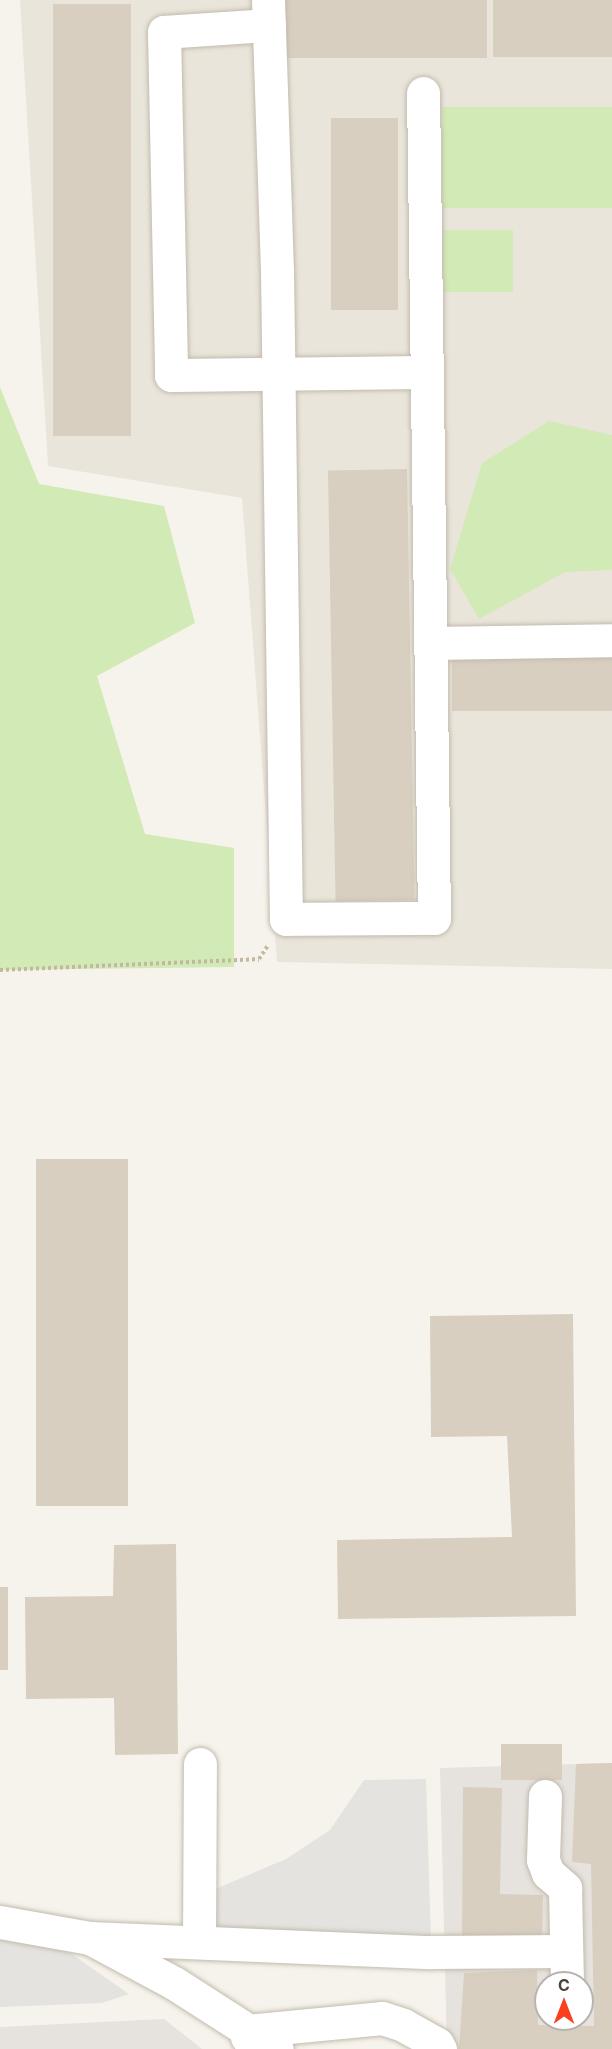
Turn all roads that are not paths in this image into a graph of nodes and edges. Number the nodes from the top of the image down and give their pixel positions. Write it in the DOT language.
graph roads {
  1 [pos="269,12"];
  2 [pos="423,93"];
  3 [pos="427,372"];
  4 [pos="279,375"];
  5 [pos="612,640"];
  6 [pos="431,643"];
  7 [pos="200,1764"];
  8 [pos="545,1796"];
  9 [pos="0,1922"];
  10 [pos="90,1938"];
  11 [pos="199,1942"];
  12 [pos="567,1967"];
  13 [pos="247,2040"];
  14 [pos="277,2049"];
  15 [pos="440,2049"];
  1 -- 4 [label="street"];
  1 -- 4 [label="street"];
  2 -- 3 [label="street"];
  3 -- 4 [label="street"];
  3 -- 6 [label="street"];
  4 -- 6 [label="street"];
  5 -- 6 [label="street"];
  7 -- 11 [label="street"];
  8 -- 12 [label="street"];
  9 -- 10 [label="street"];
  10 -- 11 [label="street"];
  10 -- 13 [label="street"];
  11 -- 12 [label="street"];
  13 -- 14 [label="street"];
  13 -- 15 [label="street"];
}
